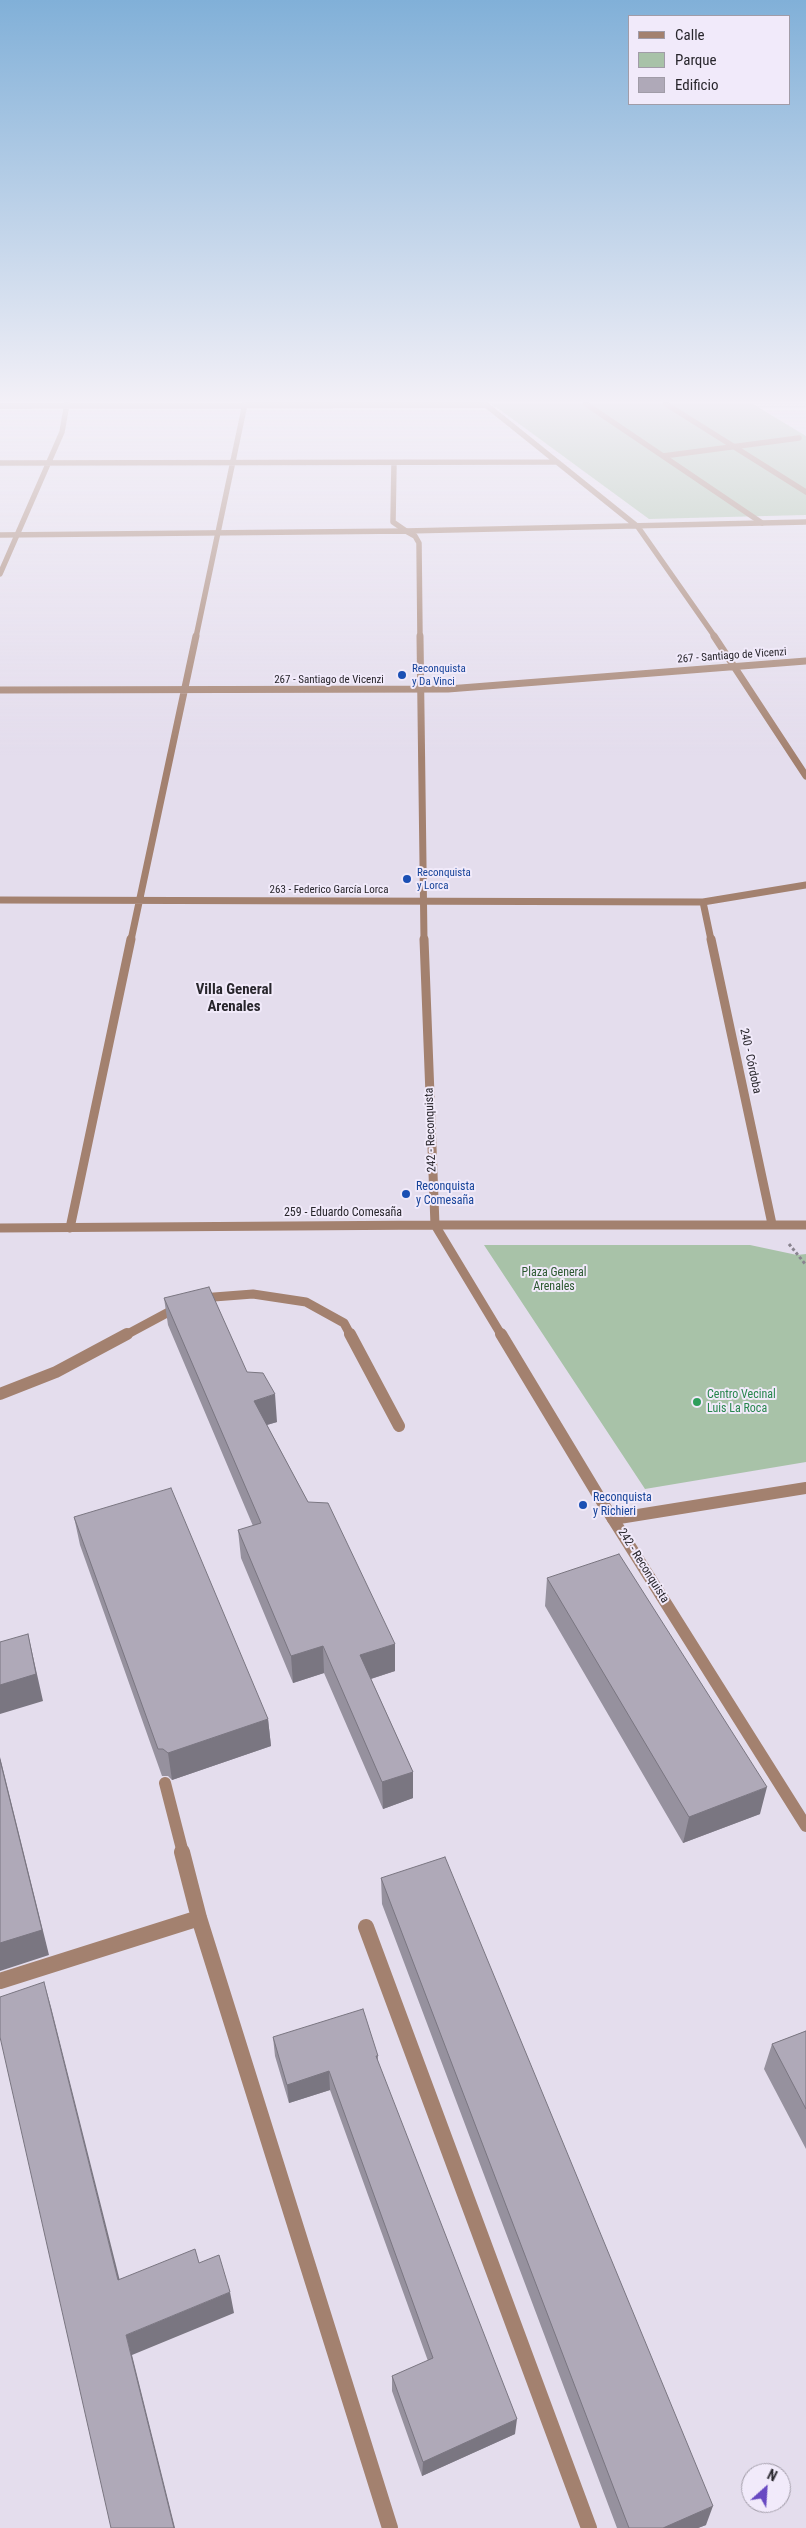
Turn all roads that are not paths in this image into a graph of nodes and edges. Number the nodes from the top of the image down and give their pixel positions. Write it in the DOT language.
graph roads {
  1 [pos="23,522"];
  2 [pos="220,522"];
  3 [pos="393,522"];
  4 [pos="632,522"];
  5 [pos="806,522"];
  6 [pos="762,523"];
  7 [pos="638,527"];
  8 [pos="406,531"];
  9 [pos="218,534"];
  10 [pos="0,535"];
  11 [pos="17,535"];
  12 [pos="0,574"];
  13 [pos="806,660"];
  14 [pos="735,666"];
  15 [pos="0,690"];
  16 [pos="186,690"];
  17 [pos="419,690"];
  18 [pos="806,757"];
  19 [pos="793,758"];
  20 [pos="806,776"];
  21 [pos="806,885"];
  22 [pos="0,900"];
  23 [pos="139,901"];
  24 [pos="423,902"];
  25 [pos="703,902"];
  26 [pos="772,1224"];
  27 [pos="435,1225"];
  28 [pos="806,1225"];
  29 [pos="0,1228"];
  30 [pos="70,1228"];
  31 [pos="0,1394"];
  32 [pos="398,1426"];
  33 [pos="806,1488"];
  34 [pos="613,1519"];
  35 [pos="165,1783"];
  36 [pos="806,1826"];
  37 [pos="199,1918"];
  38 [pos="366,1927"];
  39 [pos="0,1981"];
  40 [pos="390,2528"];
  41 [pos="589,2528"];
  1 -- 11 [label="street"];
  2 -- 9 [label="street"];
  3 -- 8 [label="street, 242 - Reconquista"];
  4 -- 7 [label="street"];
  5 -- 6 [label="street"];
  6 -- 7 [label="street"];
  7 -- 8 [label="street"];
  7 -- 14 [label="street"];
  8 -- 9 [label="street"];
  8 -- 17 [label="street, 242 - Reconquista"];
  9 -- 11 [label="street"];
  9 -- 16 [label="street"];
  10 -- 11 [label="street"];
  11 -- 12 [label="street"];
  13 -- 14 [label="street, 267 - Santiago de Vicenzi"];
  14 -- 17 [label="street, 267 - Santiago de Vicenzi"];
  14 -- 19 [label="street"];
  15 -- 16 [label="street, 267 - Santiago de Vicenzi"];
  16 -- 17 [label="street, 267 - Santiago de Vicenzi"];
  16 -- 23 [label="street"];
  17 -- 24 [label="street, 242 - Reconquista"];
  18 -- 19 [label="street"];
  19 -- 20 [label="street"];
  21 -- 25 [label="street, 263 - Federico García Lorca"];
  22 -- 23 [label="street, 263 - Federico García Lorca"];
  23 -- 24 [label="street, 263 - Federico García Lorca"];
  23 -- 30 [label="street"];
  24 -- 25 [label="street, 263 - Federico García Lorca"];
  24 -- 27 [label="street, 242 - Reconquista"];
  25 -- 26 [label="street, 240 - Córdoba"];
  26 -- 27 [label="street, 259 - Eduardo Comesaña"];
  26 -- 28 [label="street, 259 - Eduardo Comesaña"];
  27 -- 30 [label="street, 259 - Eduardo Comesaña"];
  27 -- 34 [label="street, 242 - Reconquista"];
  29 -- 30 [label="street, 259 - Eduardo Comesaña"];
  31 -- 32 [label="street"];
  33 -- 34 [label="street"];
  34 -- 36 [label="street, 242 - Reconquista"];
  35 -- 37 [label="street"];
  37 -- 39 [label="street"];
  37 -- 40 [label="street"];
  38 -- 41 [label="street"];
}
